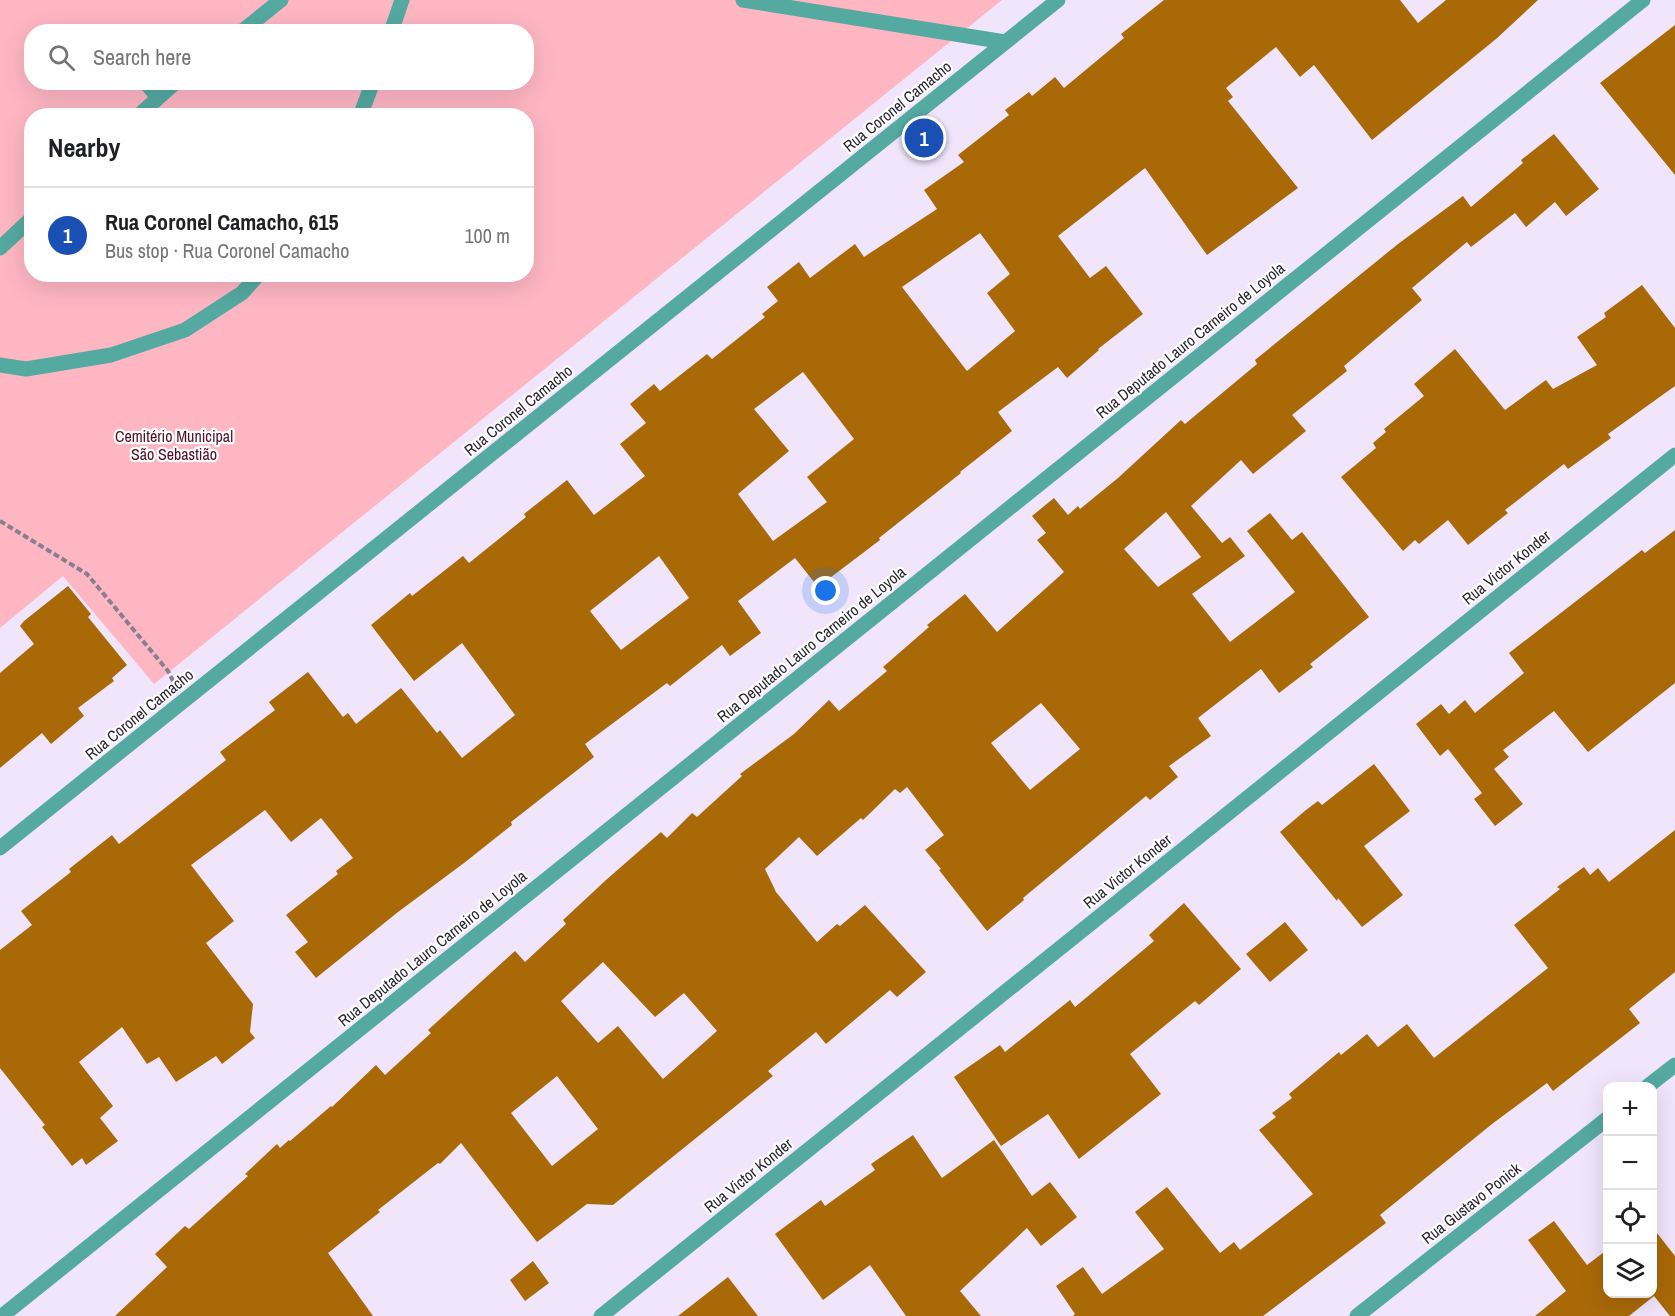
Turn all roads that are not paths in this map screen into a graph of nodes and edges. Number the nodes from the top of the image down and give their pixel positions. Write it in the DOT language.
graph roads {
  1 [pos="281,0"];
  2 [pos="402,0"];
  3 [pos="743,0"];
  4 [pos="1058,0"];
  5 [pos="1643,0"];
  6 [pos="251,24"];
  7 [pos="394,24"];
  8 [pos="1005,42"];
  9 [pos="152,90"];
  10 [pos="166,90"];
  11 [pos="370,90"];
  12 [pos="158,97"];
  13 [pos="146,108"];
  14 [pos="363,108"];
  15 [pos="24,226"];
  16 [pos="0,248"];
  17 [pos="252,282"];
  18 [pos="0,365"];
  19 [pos="1675,455"];
  20 [pos="0,848"];
  21 [pos="1675,1065"];
  22 [pos="1653,1082"];
  23 [pos="1603,1122"];
  24 [pos="2,1316"];
  25 [pos="601,1316"];
  26 [pos="1357,1316"];
  1 -- 6 [label="street"];
  2 -- 7 [label="street"];
  3 -- 8 [label="street"];
  4 -- 8 [label="street, Rua Coronel Camacho"];
  5 -- 24 [label="street, Rua Deputado Lauro Carneiro de Loyola"];
  8 -- 20 [label="street, Rua Coronel Camacho"];
  9 -- 12 [label="street"];
  10 -- 12 [label="street"];
  11 -- 14 [label="street"];
  12 -- 13 [label="street"];
  15 -- 16 [label="street"];
  17 -- 18 [label="street"];
  19 -- 25 [label="street, Rua Victor Konder"];
  21 -- 22 [label="street"];
  23 -- 26 [label="street, Rua Gustavo Ponick"];
}
